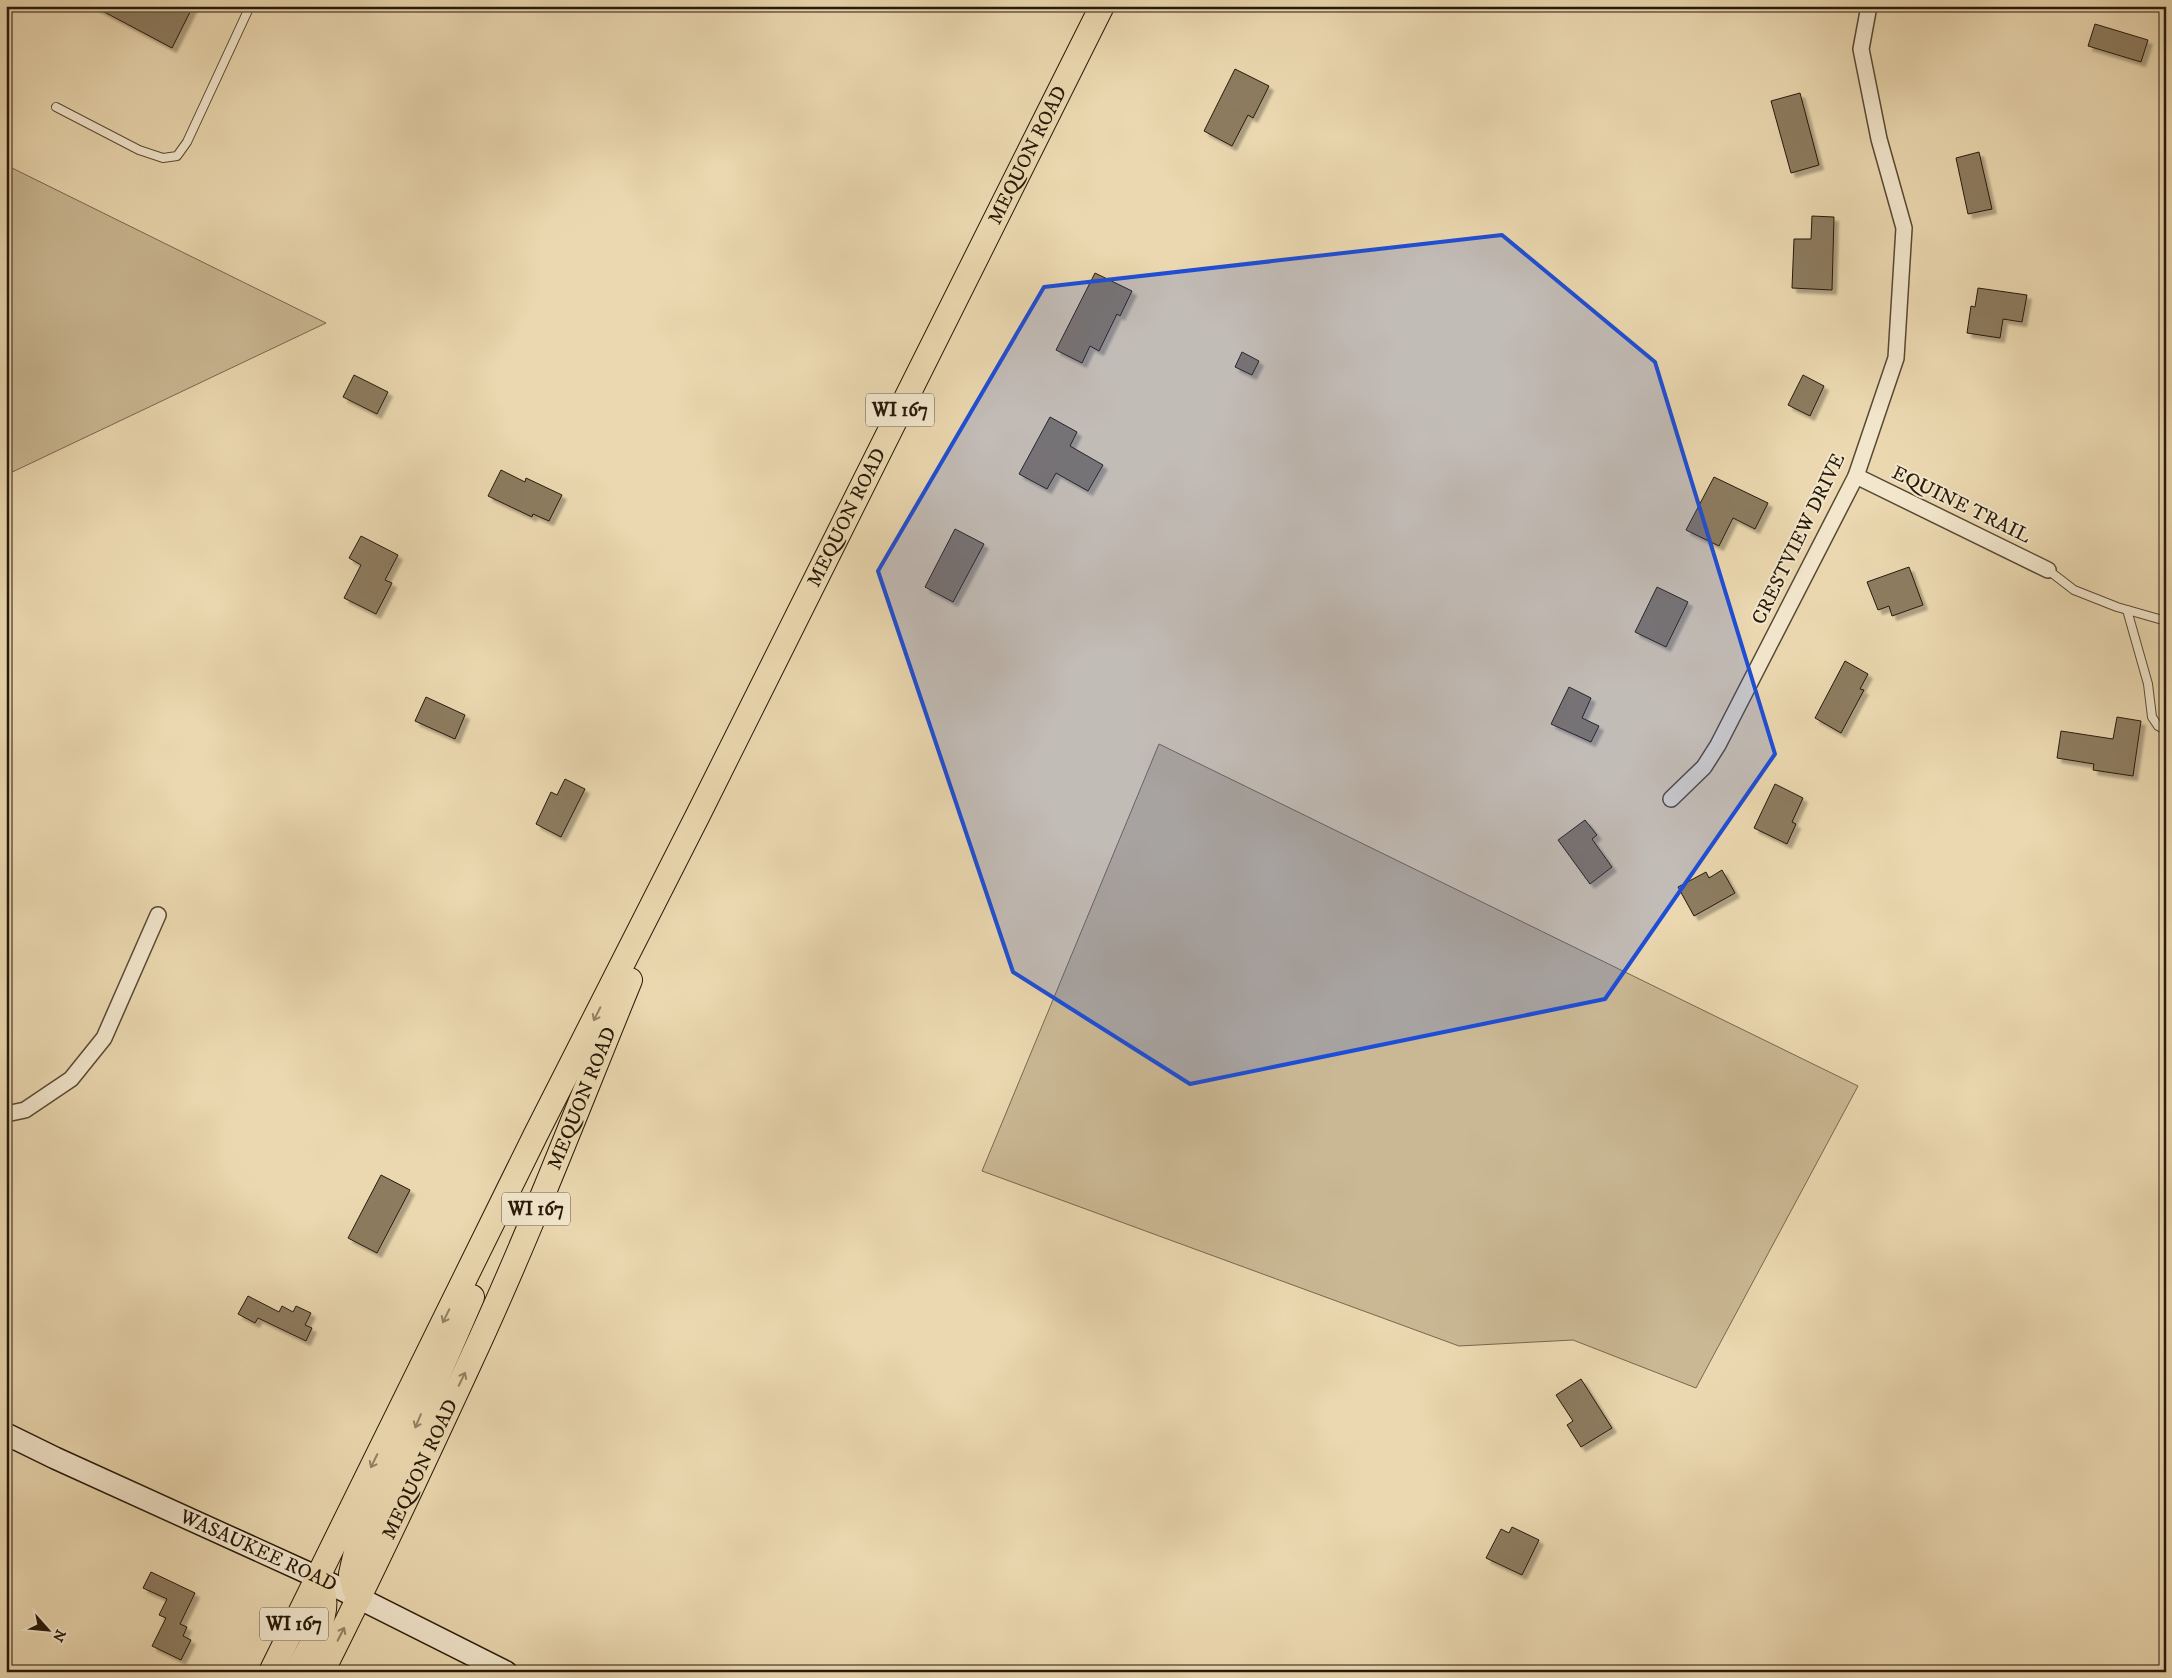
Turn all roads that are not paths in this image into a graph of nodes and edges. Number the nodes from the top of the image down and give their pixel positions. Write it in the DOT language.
graph roads {
  1 [pos="250,6"];
  2 [pos="1102,6"];
  3 [pos="1869,6"];
  4 [pos="56,107"];
  5 [pos="1856,476"];
  6 [pos="2048,570"];
  7 [pos="2127,610"];
  8 [pos="2166,621"];
  9 [pos="2166,730"];
  10 [pos="1671,799"];
  11 [pos="698,815"];
  12 [pos="158,915"];
  13 [pos="6,1114"];
  14 [pos="536,1134"];
  15 [pos="6,1434"];
  16 [pos="317,1577"];
  17 [pos="360,1597"];
  18 [pos="271,1672"];
  19 [pos="297,1672"];
  20 [pos="322,1672"];
  21 [pos="506,1672"];
  1 -- 4 [label="lane"];
  2 -- 11 [label="main road, MEQUON ROAD / WI 167"];
  3 -- 5 [label="street, CRESTVIEW DRIVE"];
  5 -- 6 [label="street, EQUINE TRAIL"];
  5 -- 10 [label="street, CRESTVIEW DRIVE"];
  6 -- 7 [label="lane"];
  7 -- 8 [label="lane"];
  7 -- 9 [label="lane"];
  11 -- 14 [label="main road, MEQUON ROAD / WI 167, one-way"];
  17 -- 11 [label="main road, MEQUON ROAD / WI 167, one-way"];
  12 -- 13 [label="street"];
  14 -- 16 [label="main road, MEQUON ROAD / WI 167, one-way"];
  14 -- 17 [label="main road, one-way"];
  15 -- 16 [label="street, WASAUKEE ROAD"];
  16 -- 17 [label="street, WASAUKEE ROAD"];
  16 -- 18 [label="main road, WI 167"];
  16 -- 19 [label="main road"];
  20 -- 17 [label="main road, WI 167, one-way"];
  17 -- 21 [label="street, WASAUKEE ROAD"];
}
